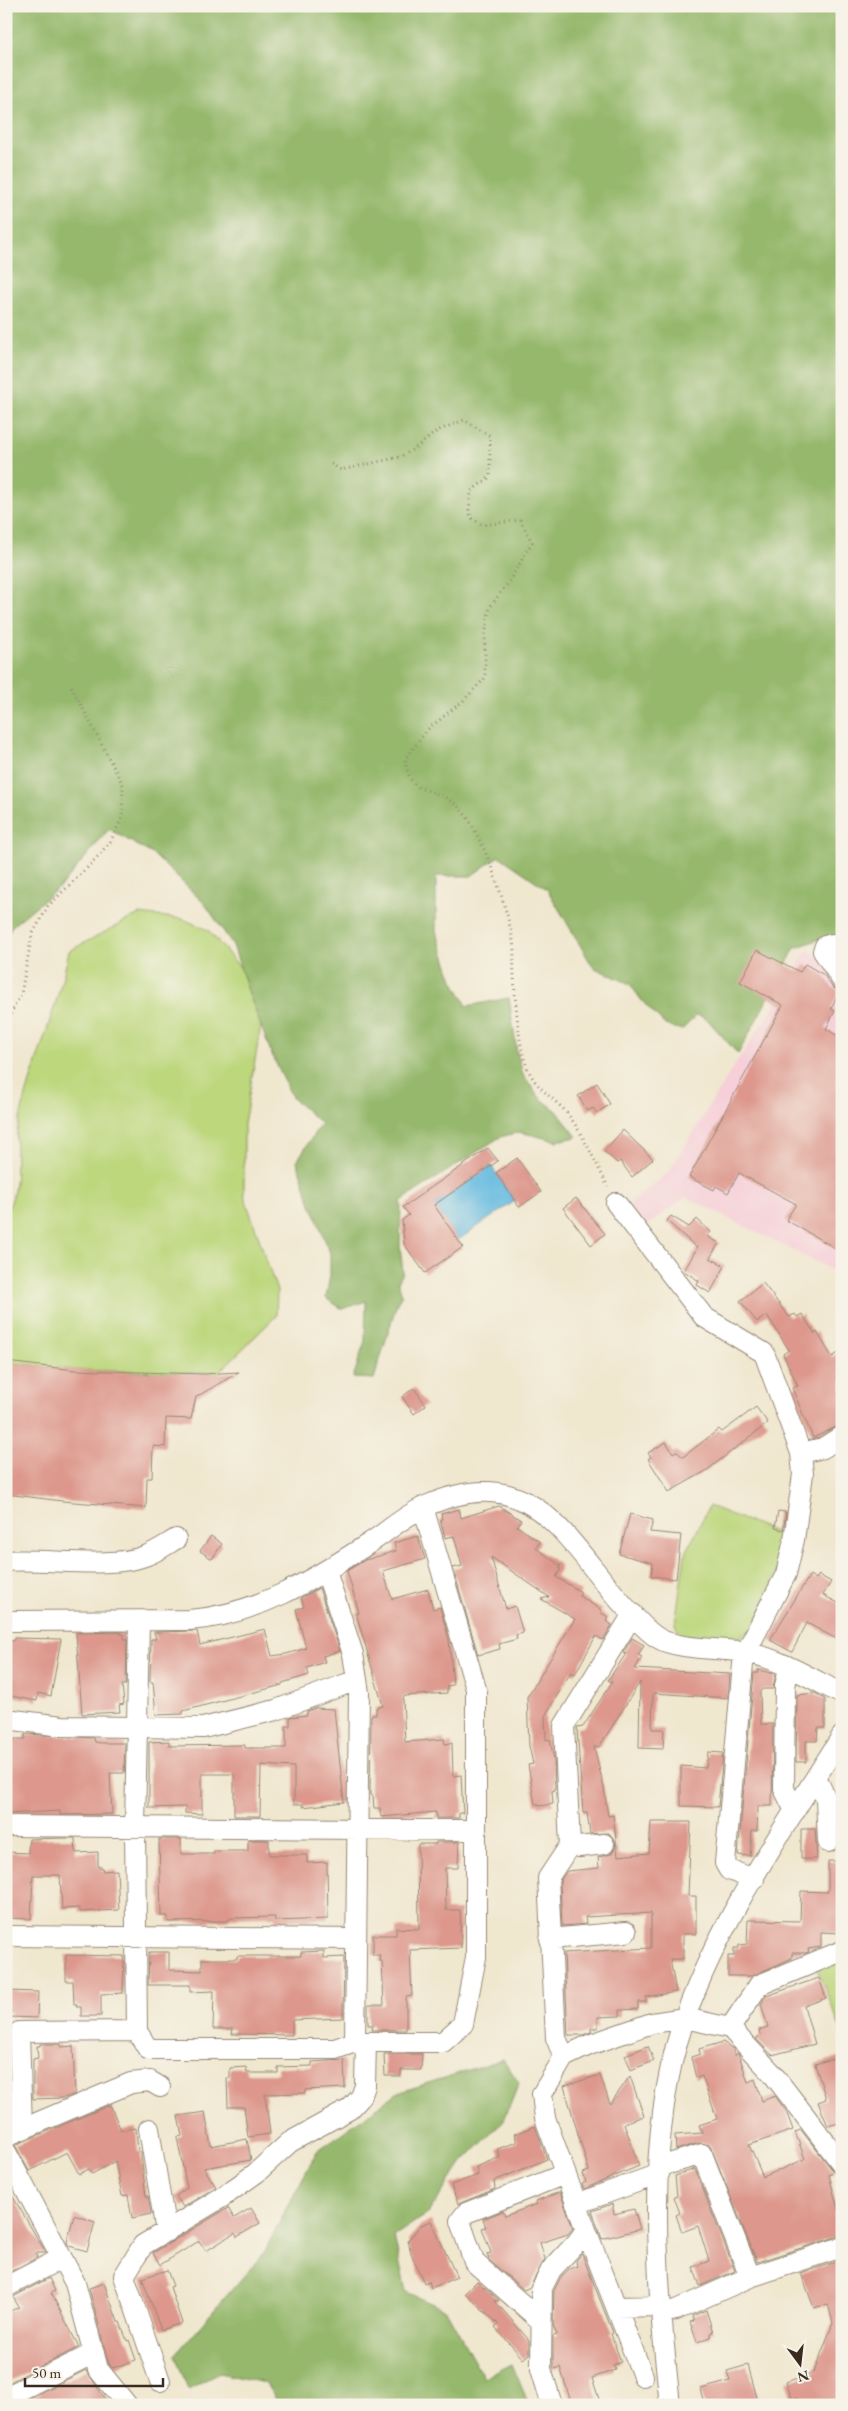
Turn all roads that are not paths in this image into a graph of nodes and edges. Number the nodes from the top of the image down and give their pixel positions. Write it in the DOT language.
graph roads {
  1 [pos="842,952"];
  2 [pos="842,980"];
  3 [pos="616,1202"];
  4 [pos="842,1436"];
  5 [pos="801,1454"];
  6 [pos="423,1507"];
  7 [pos="176,1540"];
  8 [pos="6,1561"];
  9 [pos="326,1572"];
  10 [pos="633,1614"];
  11 [pos="6,1621"];
  12 [pos="139,1621"];
  13 [pos="746,1652"];
  14 [pos="789,1668"];
  15 [pos="357,1680"];
  16 [pos="842,1694"];
  17 [pos="6,1719"];
  18 [pos="137,1728"];
  19 [pos="842,1736"];
  20 [pos="816,1777"];
  21 [pos="795,1811"];
  22 [pos="6,1826"];
  23 [pos="135,1827"];
  24 [pos="357,1829"];
  25 [pos="476,1830"];
  26 [pos="828,1842"];
  27 [pos="604,1844"];
  28 [pos="570,1846"];
  29 [pos="754,1879"];
  30 [pos="626,1932"];
  31 [pos="6,1936"];
  32 [pos="136,1936"];
  33 [pos="356,1939"];
  34 [pos="550,1939"];
  35 [pos="842,1951"];
  36 [pos="685,2018"];
  37 [pos="730,2028"];
  38 [pos="137,2031"];
  39 [pos="361,2042"];
  40 [pos="564,2057"];
  41 [pos="160,2087"];
  42 [pos="149,2129"];
  43 [pos="14,2132"];
  44 [pos="6,2152"];
  45 [pos="840,2160"];
  46 [pos="659,2171"];
  47 [pos="565,2174"];
  48 [pos="576,2204"];
  49 [pos="586,2230"];
  50 [pos="166,2232"];
  51 [pos="842,2247"];
  52 [pos="62,2258"];
  53 [pos="750,2277"];
  54 [pos="6,2287"];
  55 [pos="616,2307"];
  56 [pos="662,2309"];
  57 [pos="541,2321"];
  58 [pos="94,2353"];
  59 [pos="644,2376"];
  60 [pos="160,2381"];
  61 [pos="6,2397"];
  62 [pos="128,2405"];
  63 [pos="552,2405"];
  64 [pos="670,2405"];
  1 -- 2 [label="street"];
  3 -- 5 [label="street"];
  4 -- 5 [label="street"];
  5 -- 13 [label="street"];
  6 -- 9 [label="street"];
  6 -- 10 [label="street"];
  6 -- 25 [label="street"];
  7 -- 8 [label="street"];
  9 -- 12 [label="street"];
  9 -- 15 [label="street"];
  10 -- 13 [label="street"];
  10 -- 28 [label="street"];
  11 -- 12 [label="street"];
  12 -- 18 [label="street"];
  13 -- 14 [label="street"];
  13 -- 29 [label="street"];
  14 -- 16 [label="street"];
  14 -- 21 [label="street"];
  15 -- 18 [label="street"];
  15 -- 24 [label="street"];
  17 -- 18 [label="street"];
  18 -- 23 [label="street"];
  19 -- 20 [label="street"];
  20 -- 21 [label="street"];
  20 -- 26 [label="street"];
  21 -- 29 [label="street"];
  22 -- 23 [label="street"];
  23 -- 24 [label="street"];
  23 -- 32 [label="street"];
  24 -- 25 [label="street"];
  24 -- 33 [label="street"];
  25 -- 39 [label="street"];
  27 -- 28 [label="street"];
  28 -- 34 [label="street"];
  29 -- 36 [label="street"];
  30 -- 34 [label="street"];
  31 -- 32 [label="street"];
  32 -- 33 [label="street"];
  32 -- 38 [label="street"];
  33 -- 39 [label="street"];
  34 -- 40 [label="street"];
  35 -- 37 [label="street"];
  36 -- 37 [label="street"];
  36 -- 40 [label="street"];
  36 -- 46 [label="street"];
  37 -- 45 [label="street"];
  38 -- 39 [label="street"];
  38 -- 43 [label="street"];
  39 -- 50 [label="street"];
  40 -- 47 [label="street"];
  41 -- 43 [label="street"];
  42 -- 50 [label="street"];
  44 -- 52 [label="street"];
  46 -- 48 [label="street"];
  46 -- 53 [label="street"];
  46 -- 56 [label="street"];
  47 -- 48 [label="street"];
  47 -- 57 [label="street"];
  48 -- 49 [label="street"];
  49 -- 55 [label="street"];
  49 -- 57 [label="street"];
  50 -- 60 [label="street"];
  51 -- 53 [label="street"];
  52 -- 54 [label="street"];
  52 -- 58 [label="street"];
  53 -- 56 [label="street"];
  55 -- 56 [label="street"];
  55 -- 59 [label="street"];
  56 -- 64 [label="street"];
  57 -- 63 [label="street"];
  58 -- 61 [label="street"];
  58 -- 62 [label="street"];
}
